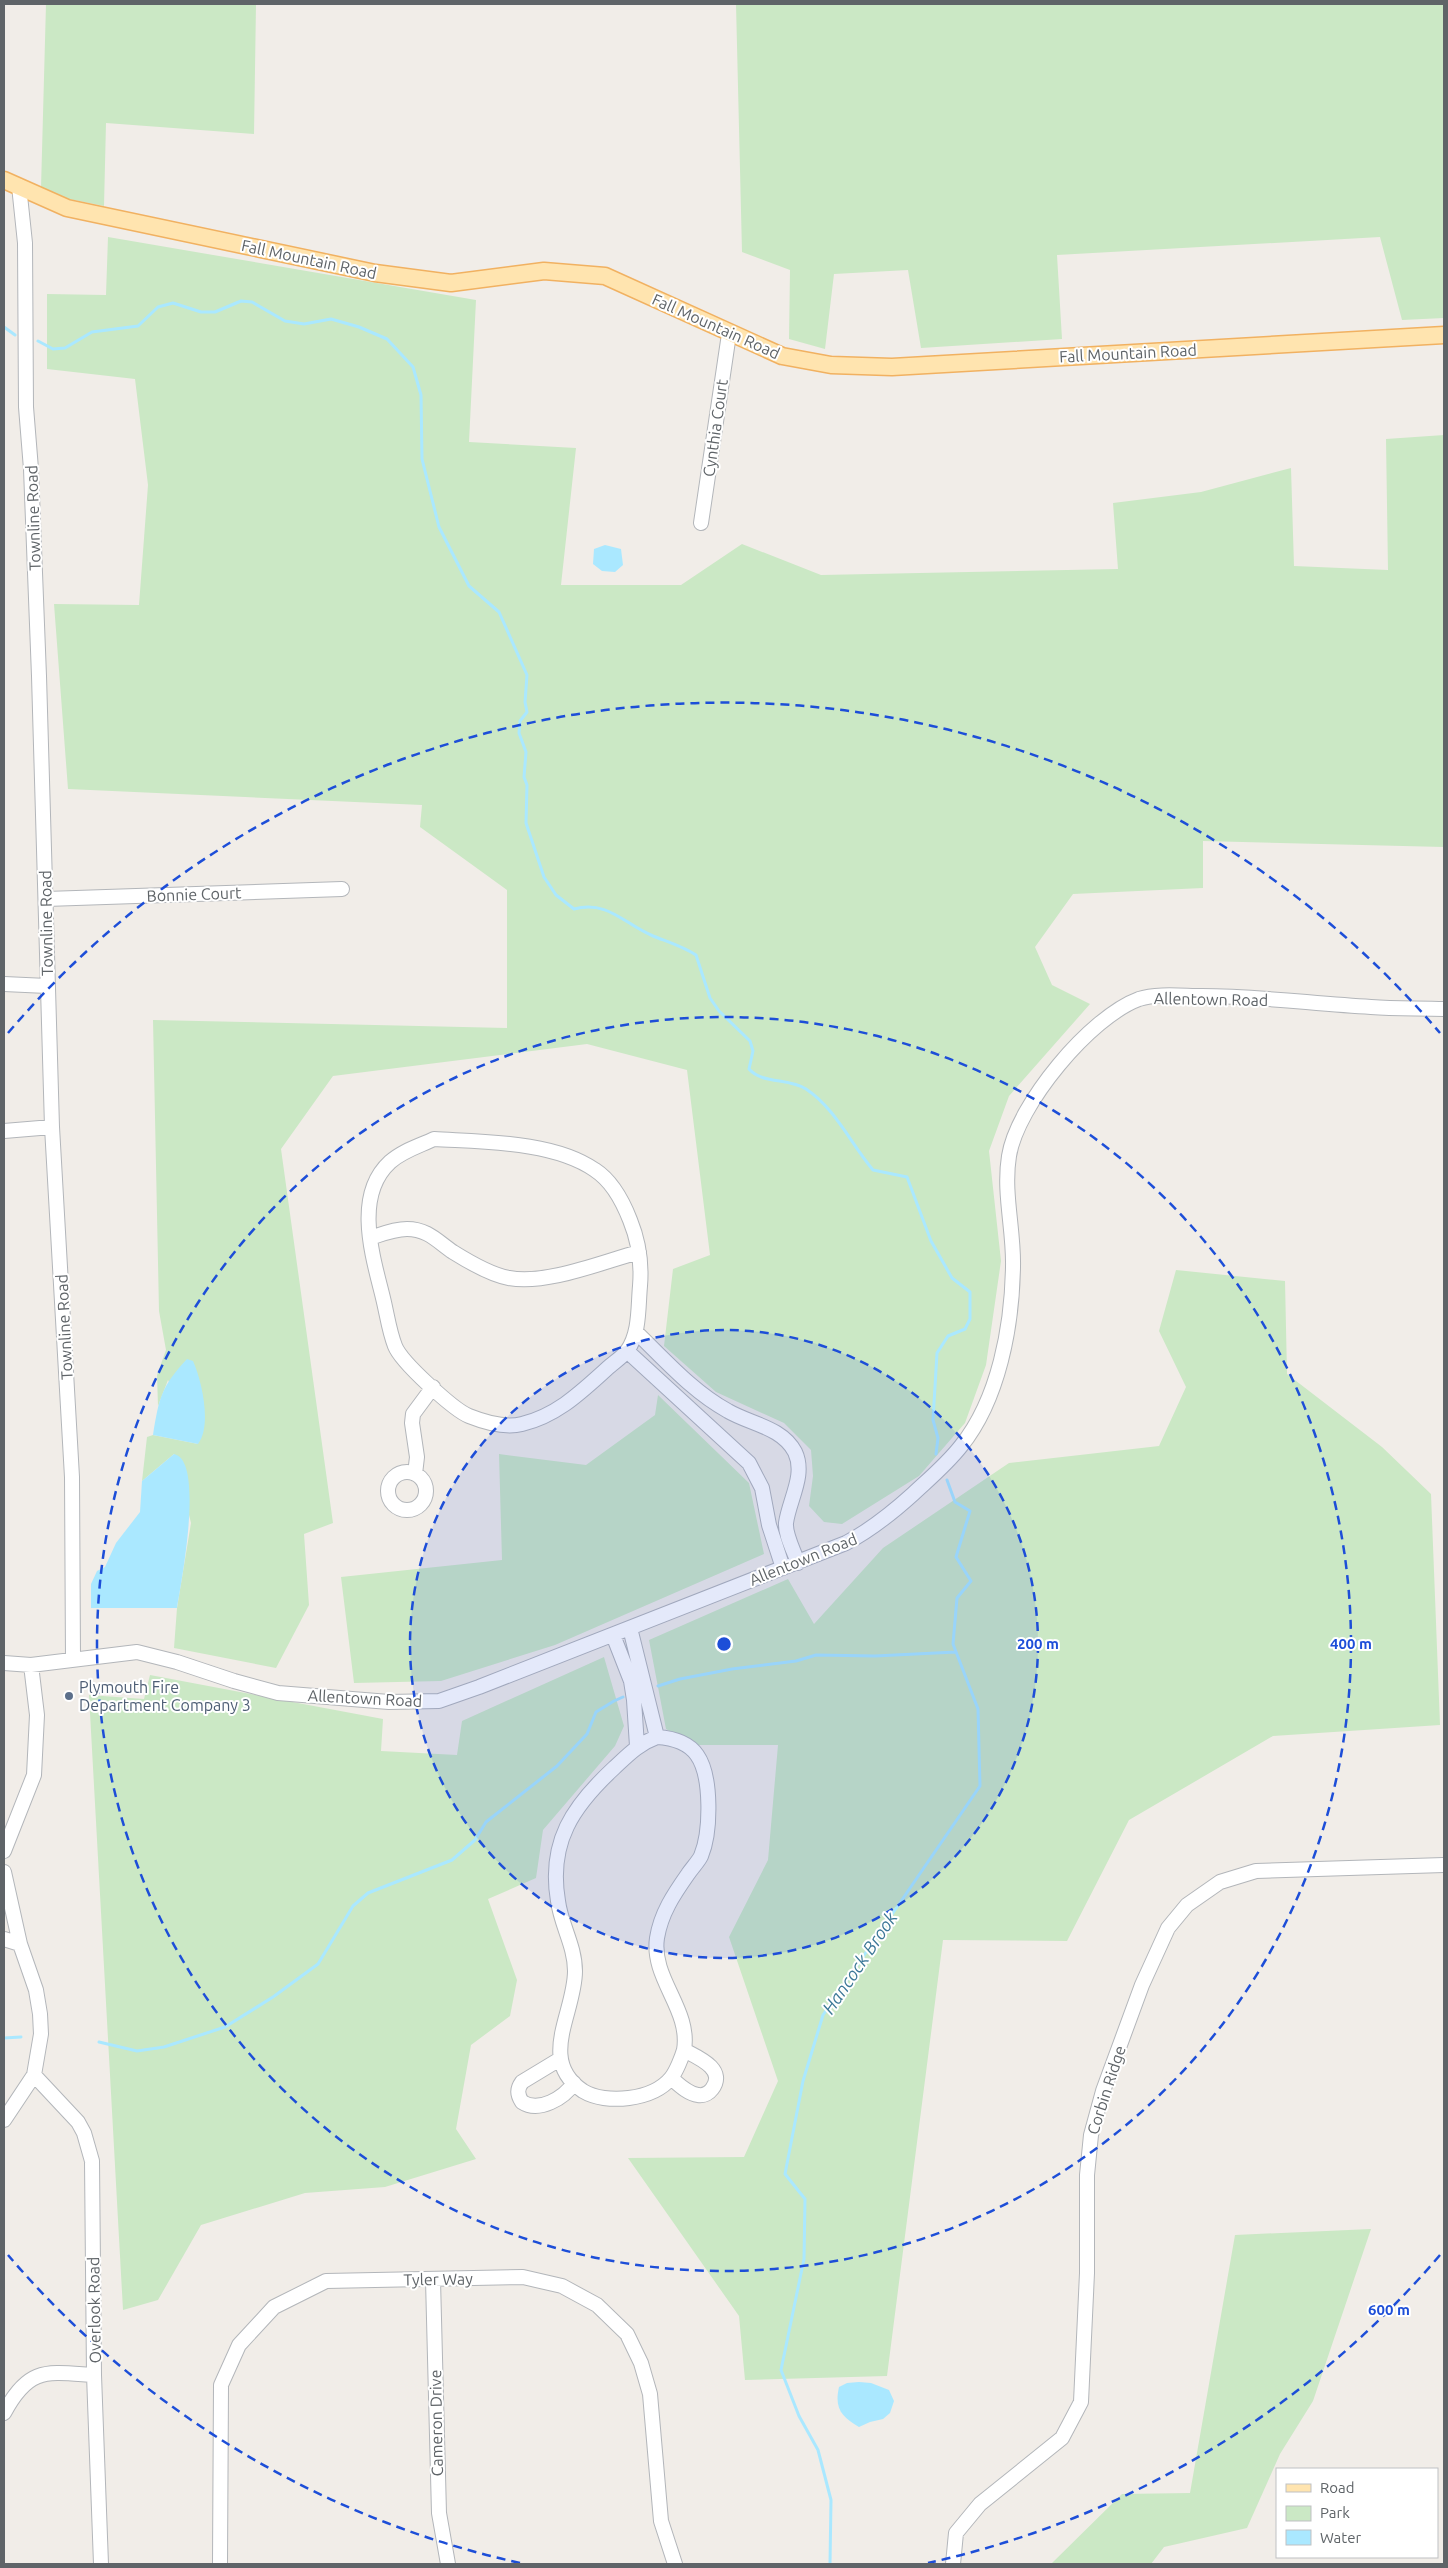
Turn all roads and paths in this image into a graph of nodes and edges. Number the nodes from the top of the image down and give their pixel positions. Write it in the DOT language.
graph roads {
  1 [pos="4,180"];
  2 [pos="19,186"];
  3 [pos="729,334"];
  4 [pos="1444,335"];
  5 [pos="701,523"];
  6 [pos="342,890"];
  7 [pos="46,899"];
  8 [pos="4,984"];
  9 [pos="48,986"];
  10 [pos="1444,1009"];
  11 [pos="52,1127"];
  12 [pos="4,1131"];
  13 [pos="370,1238"];
  14 [pos="640,1252"];
  15 [pos="636,1332"];
  16 [pos="627,1351"];
  17 [pos="433,1387"];
  18 [pos="415,1474"];
  19 [pos="798,1563"];
  20 [pos="783,1568"];
  21 [pos="630,1628"];
  22 [pos="613,1635"];
  23 [pos="73,1659"];
  24 [pos="4,1663"];
  25 [pos="31,1665"];
  26 [pos="657,1738"];
  27 [pos="637,1746"];
  28 [pos="4,1851"];
  29 [pos="1444,1864"];
  30 [pos="4,1872"];
  31 [pos="4,1939"];
  32 [pos="20,1944"];
  33 [pos="684,2050"];
  34 [pos="560,2059"];
  35 [pos="34,2075"];
  36 [pos="671,2078"];
  37 [pos="574,2083"];
  38 [pos="4,2120"];
  39 [pos="433,2280"];
  40 [pos="94,2375"];
  41 [pos="4,2413"];
  42 [pos="101,2564"];
  43 [pos="220,2564"];
  44 [pos="448,2564"];
  45 [pos="675,2564"];
  46 [pos="953,2564"];
  1 -- 2 [label="main road, Fall Mountain Road"];
  2 -- 3 [label="main road, Fall Mountain Road"];
  2 -- 7 [label="street, Townline Road"];
  3 -- 4 [label="main road, Fall Mountain Road"];
  3 -- 5 [label="street, Cynthia Court"];
  6 -- 7 [label="street, Bonnie Court"];
  7 -- 9 [label="street, Townline Road"];
  8 -- 9 [label="street"];
  9 -- 11 [label="street, Townline Road"];
  10 -- 19 [label="street, Allentown Road"];
  11 -- 12 [label="street"];
  11 -- 23 [label="street, Townline Road"];
  13 -- 14 [label="street"];
  13 -- 14 [label="street"];
  13 -- 17 [label="street"];
  14 -- 15 [label="street"];
  15 -- 16 [label="street"];
  15 -- 19 [label="street"];
  16 -- 17 [label="street"];
  16 -- 20 [label="street"];
  17 -- 18 [label="street"];
  19 -- 20 [label="street, Allentown Road"];
  20 -- 21 [label="street, Allentown Road"];
  21 -- 22 [label="street, Allentown Road"];
  21 -- 26 [label="street"];
  22 -- 23 [label="street, Allentown Road"];
  22 -- 27 [label="street"];
  23 -- 25 [label="street, Allentown Road"];
  24 -- 25 [label="street, Allentown Road"];
  25 -- 28 [label="street"];
  26 -- 27 [label="street"];
  26 -- 33 [label="street"];
  27 -- 34 [label="street"];
  29 -- 46 [label="street, Corbin Ridge"];
  30 -- 32 [label="street"];
  31 -- 32 [label="street"];
  32 -- 35 [label="street"];
  33 -- 36 [label="street"];
  33 -- 36 [label="street"];
  34 -- 37 [label="street"];
  34 -- 37 [label="street"];
  35 -- 38 [label="street"];
  35 -- 40 [label="street, Overlook Road"];
  36 -- 37 [label="street"];
  39 -- 43 [label="street, Tyler Way"];
  39 -- 44 [label="street, Cameron Drive"];
  39 -- 45 [label="street, Tyler Way"];
  40 -- 41 [label="street"];
  40 -- 42 [label="street, Overlook Road"];
}
